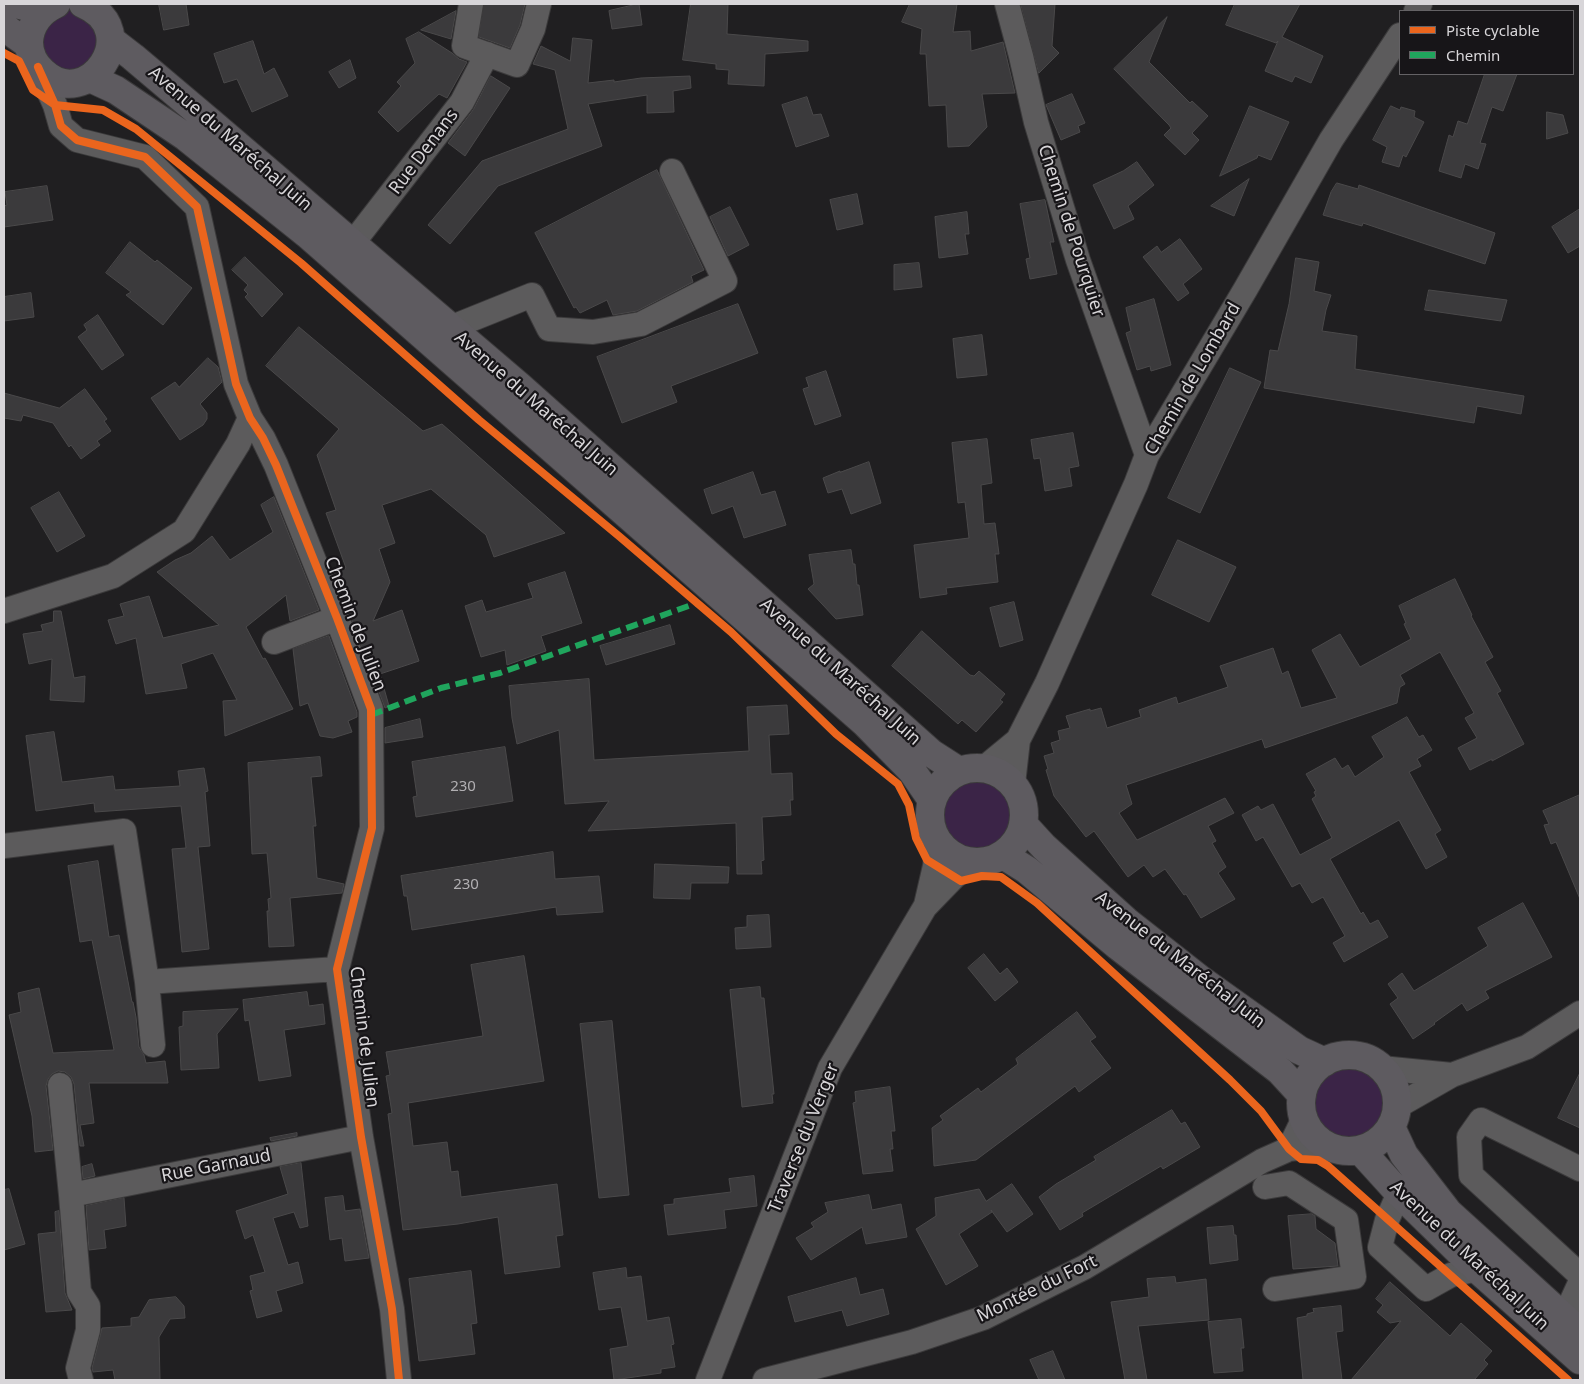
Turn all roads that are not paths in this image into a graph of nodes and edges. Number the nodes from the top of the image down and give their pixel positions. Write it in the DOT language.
graph roads {
  1 [pos="15,4"];
  2 [pos="471,4"];
  3 [pos="539,4"];
  4 [pos="1007,4"];
  5 [pos="91,6"];
  6 [pos="51,7"];
  7 [pos="4,27"];
  8 [pos="1399,37"];
  9 [pos="111,40"];
  10 [pos="487,54"];
  11 [pos="34,56"];
  12 [pos="82,80"];
  13 [pos="55,105"];
  14 [pos="672,171"];
  15 [pos="352,244"];
  16 [pos="450,328"];
  17 [pos="250,418"];
  18 [pos="1148,455"];
  19 [pos="4,610"];
  20 [pos="337,618"];
  21 [pos="274,642"];
  22 [pos="1018,740"];
  23 [pos="972,770"];
  24 [pos="1013,784"];
  25 [pos="932,800"];
  26 [pos="1023,824"];
  27 [pos="938,843"];
  28 [pos="4,846"];
  29 [pos="1003,856"];
  30 [pos="971,863"];
  31 [pos="925,907"];
  32 [pos="337,969"];
  33 [pos="147,982"];
  34 [pos="1580,1013"];
  35 [pos="153,1045"];
  36 [pos="1325,1062"];
  37 [pos="1381,1068"];
  38 [pos="1452,1075"];
  39 [pos="60,1085"];
  40 [pos="1303,1107"];
  41 [pos="1394,1117"];
  42 [pos="361,1137"];
  43 [pos="1325,1145"];
  44 [pos="1289,1149"];
  45 [pos="1360,1150"];
  46 [pos="1580,1169"];
  47 [pos="1265,1187"];
  48 [pos="1399,1193"];
  49 [pos="71,1195"];
  50 [pos="1477,1269"];
  51 [pos="1580,1275"];
  52 [pos="1580,1283"];
  53 [pos="1275,1289"];
  54 [pos="1572,1325"];
  55 [pos="1580,1360"];
  56 [pos="791,1377"];
  57 [pos="81,1380"];
  58 [pos="399,1380"];
  59 [pos="708,1380"];
  60 [pos="765,1380"];
  1 -- 6 [label="main road"];
  2 -- 10 [label="street"];
  3 -- 10 [label="street"];
  4 -- 18 [label="street, Chemin de Pourquier"];
  5 -- 9 [label="main road"];
  6 -- 11 [label="main road"];
  7 -- 11 [label="main road"];
  8 -- 18 [label="street, Chemin de Lombard"];
  9 -- 12 [label="main road"];
  9 -- 15 [label="main road, Avenue du Maréchal Juin"];
  10 -- 15 [label="street, Rue Denans"];
  11 -- 12 [label="main road, Avenue du Maréchal Juin"];
  11 -- 13 [label="street, Chemin de Julien"];
  12 -- 13 [label="street"];
  12 -- 25 [label="main road, Avenue du Maréchal Juin"];
  13 -- 17 [label="street, Chemin de Julien"];
  14 -- 16 [label="street"];
  15 -- 16 [label="main road, Avenue du Maréchal Juin"];
  16 -- 23 [label="main road, Avenue du Maréchal Juin"];
  17 -- 19 [label="street"];
  17 -- 20 [label="street, Chemin de Julien"];
  18 -- 22 [label="street, Chemin de Lombard"];
  20 -- 21 [label="street"];
  20 -- 32 [label="street, Chemin de Julien"];
  22 -- 23 [label="street, Chemin de Lombard"];
  22 -- 24 [label="street, Chemin de Lombard"];
  23 -- 24 [label="main road"];
  23 -- 25 [label="main road"];
  24 -- 26 [label="main road"];
  25 -- 27 [label="main road"];
  26 -- 29 [label="main road"];
  26 -- 36 [label="main road, Avenue du Maréchal Juin"];
  27 -- 30 [label="main road"];
  27 -- 31 [label="street, Traverse du Verger"];
  28 -- 33 [label="street"];
  29 -- 30 [label="main road"];
  29 -- 40 [label="main road, Avenue du Maréchal Juin"];
  30 -- 31 [label="street, Traverse du Verger"];
  31 -- 59 [label="street, Traverse du Verger"];
  32 -- 33 [label="street"];
  32 -- 42 [label="street, Chemin de Julien"];
  33 -- 35 [label="street"];
  34 -- 38 [label="street"];
  36 -- 37 [label="main road"];
  36 -- 40 [label="main road"];
  37 -- 38 [label="street"];
  37 -- 41 [label="main road"];
  38 -- 41 [label="street"];
  39 -- 49 [label="street"];
  40 -- 43 [label="main road"];
  40 -- 44 [label="street"];
  41 -- 45 [label="main road"];
  41 -- 54 [label="main road, Avenue du Maréchal Juin"];
  42 -- 49 [label="street, Rue Garnaud"];
  42 -- 58 [label="street, Chemin de Julien"];
  43 -- 44 [label="street, Montée du Fort"];
  43 -- 45 [label="main road"];
  44 -- 56 [label="street, Montée du Fort"];
  45 -- 48 [label="main road, Avenue du Maréchal Juin"];
  46 -- 51 [label="street"];
  47 -- 53 [label="street"];
  48 -- 50 [label="main road, Avenue du Maréchal Juin"];
  48 -- 50 [label="street"];
  49 -- 57 [label="street"];
  50 -- 55 [label="main road, Avenue du Maréchal Juin"];
  52 -- 54 [label="street"];
  56 -- 60 [label="street, Montée du Fort"];
}
